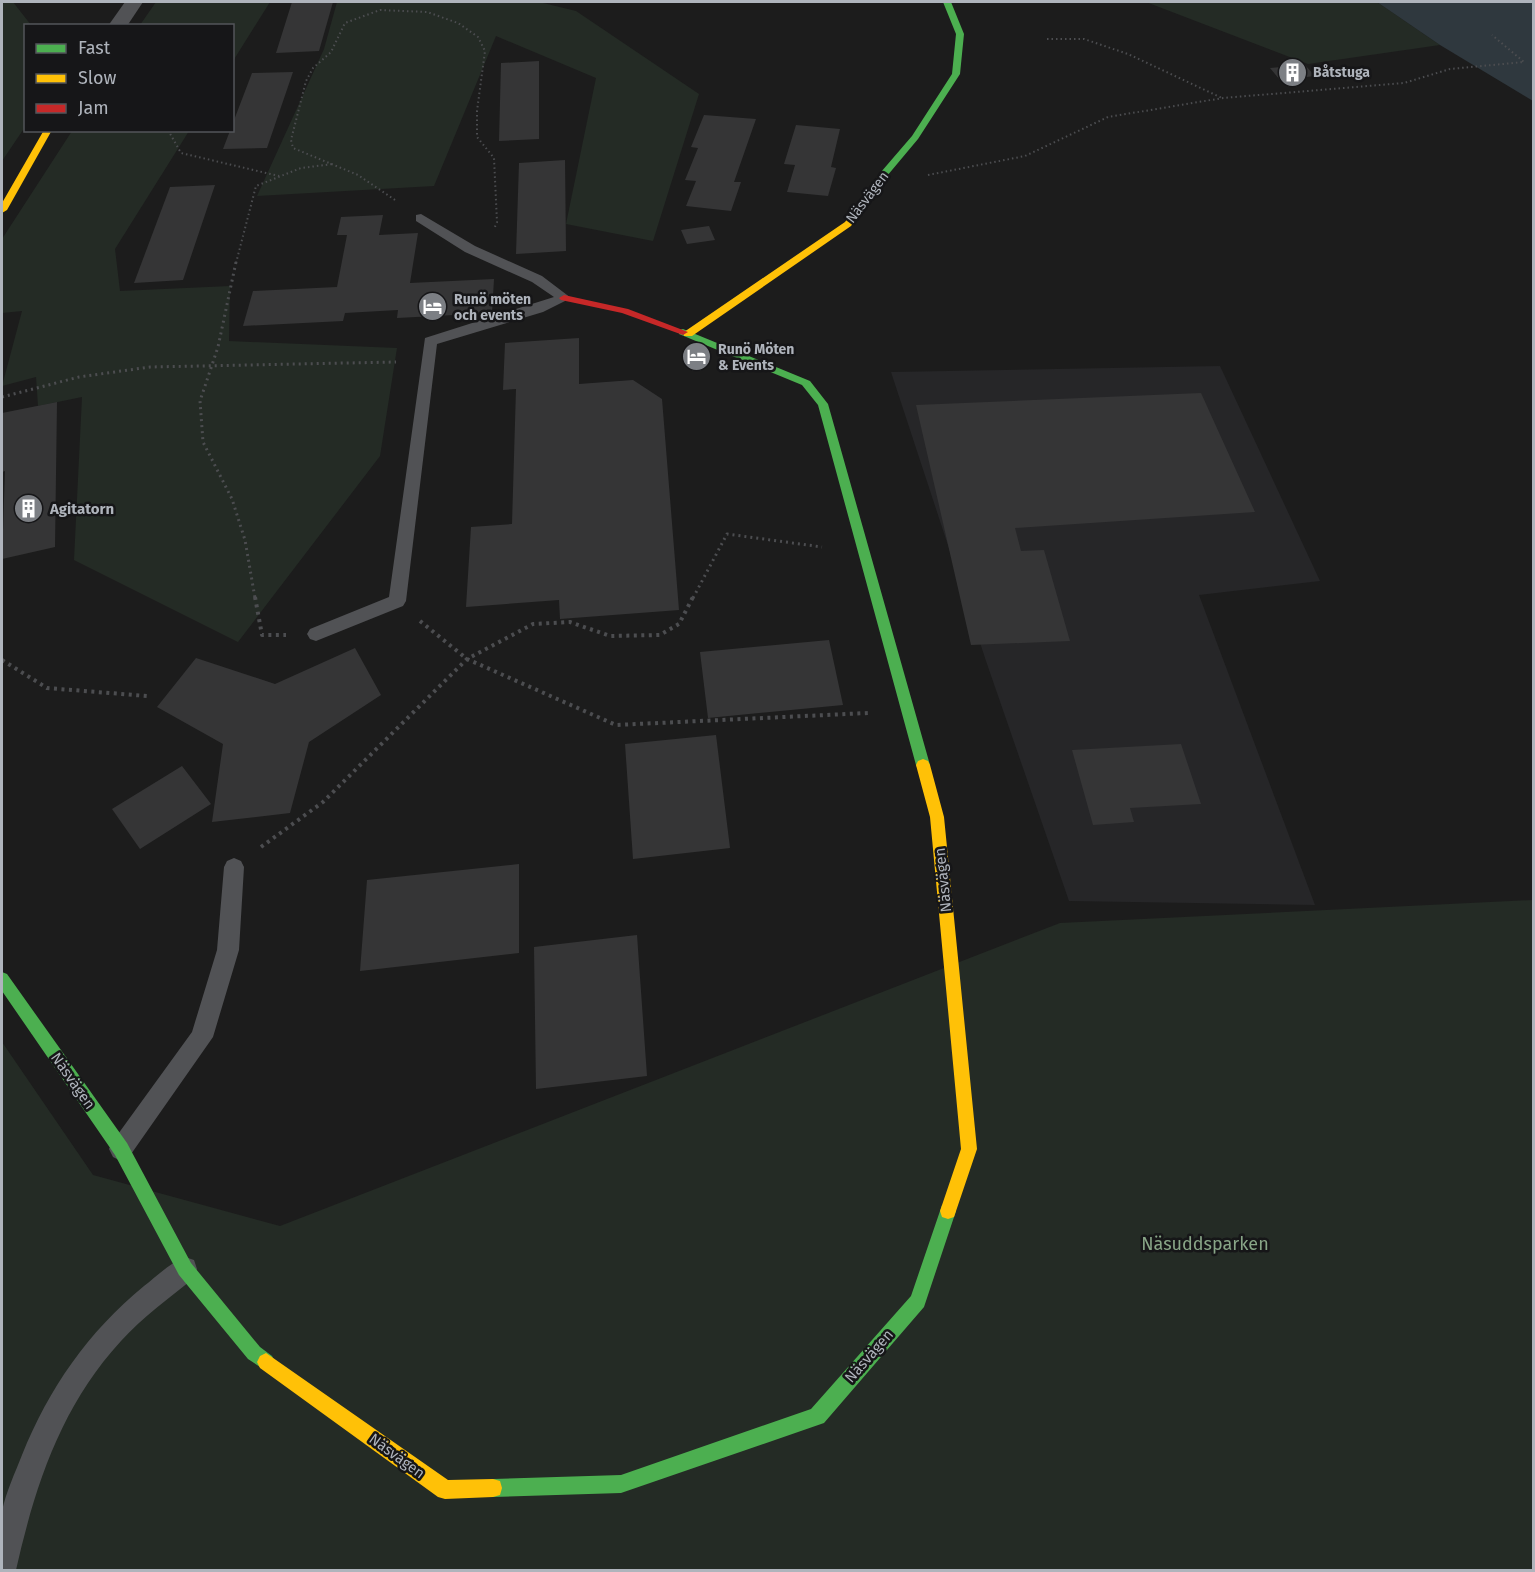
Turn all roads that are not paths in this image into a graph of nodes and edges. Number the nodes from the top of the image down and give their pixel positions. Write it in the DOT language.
graph roads {
  1 [pos="134,2"];
  2 [pos="947,2"];
  3 [pos="118,24"];
  4 [pos="47,132"];
  5 [pos="2,210"];
  6 [pos="421,218"];
  7 [pos="564,298"];
  8 [pos="688,334"];
  9 [pos="316,634"];
  10 [pos="234,867"];
  11 [pos="2,979"];
  12 [pos="121,1149"];
  13 [pos="185,1269"];
  14 [pos="2,1570"];
  1 -- 3 [label="street"];
  2 -- 8 [label="street, Näsvägen"];
  4 -- 5 [label="street"];
  6 -- 7 [label="lane"];
  7 -- 8 [label="street, Näsvägen"];
  7 -- 9 [label="lane"];
  8 -- 13 [label="street, Näsvägen"];
  10 -- 12 [label="lane"];
  11 -- 12 [label="street, Näsvägen"];
  12 -- 13 [label="street, Näsvägen"];
  13 -- 14 [label="lane"];
}
